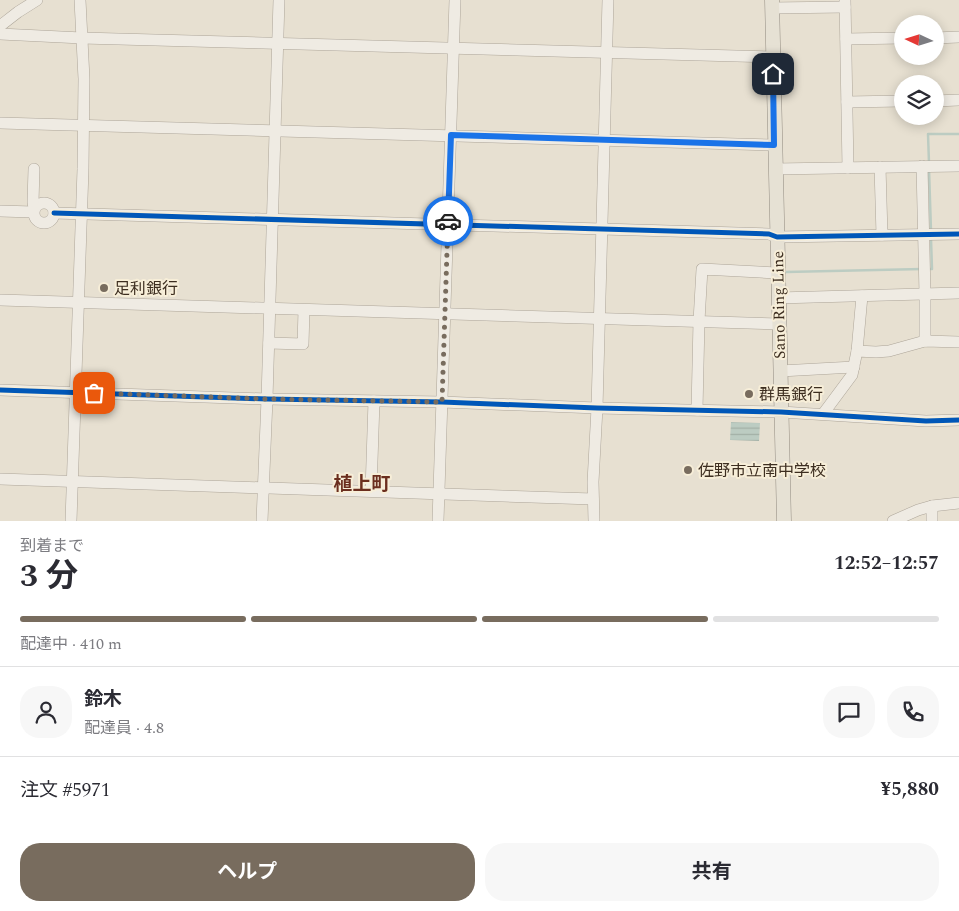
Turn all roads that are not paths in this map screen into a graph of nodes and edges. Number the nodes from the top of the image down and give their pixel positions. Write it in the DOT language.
graph roads {
  1 [pos="37,0"];
  2 [pos="80,0"];
  3 [pos="279,0"];
  4 [pos="455,0"];
  5 [pos="608,0"];
  6 [pos="845,3"];
  7 [pos="772,4"];
  8 [pos="0,26"];
  9 [pos="0,34"];
  10 [pos="959,37"];
  11 [pos="82,38"];
  12 [pos="894,38"];
  13 [pos="944,38"];
  14 [pos="846,39"];
  15 [pos="278,43"];
  16 [pos="454,48"];
  17 [pos="607,52"];
  18 [pos="773,57"];
  19 [pos="959,100"];
  20 [pos="894,101"];
  21 [pos="944,101"];
  22 [pos="847,102"];
  23 [pos="0,123"];
  24 [pos="84,125"];
  25 [pos="275,131"];
  26 [pos="451,135"];
  27 [pos="604,139"];
  28 [pos="774,145"];
  29 [pos="922,166"];
  30 [pos="959,166"];
  31 [pos="880,167"];
  32 [pos="848,168"];
  33 [pos="34,169"];
  34 [pos="775,169"];
  35 [pos="34,210"];
  36 [pos="0,211"];
  37 [pos="82,214"];
  38 [pos="272,220"];
  39 [pos="448,225"];
  40 [pos="601,229"];
  41 [pos="959,234"];
  42 [pos="882,235"];
  43 [pos="924,235"];
  44 [pos="777,237"];
  45 [pos="778,273"];
  46 [pos="959,293"];
  47 [pos="925,294"];
  48 [pos="862,296"];
  49 [pos="778,298"];
  50 [pos="0,300"];
  51 [pos="79,303"];
  52 [pos="269,309"];
  53 [pos="304,310"];
  54 [pos="445,314"];
  55 [pos="598,318"];
  56 [pos="700,321"];
  57 [pos="778,324"];
  58 [pos="925,341"];
  59 [pos="959,342"];
  60 [pos="269,343"];
  61 [pos="857,351"];
  62 [pos="854,367"];
  63 [pos="780,371"];
  64 [pos="0,390"];
  65 [pos="75,393"];
  66 [pos="267,399"];
  67 [pos="374,401"];
  68 [pos="442,402"];
  69 [pos="596,408"];
  70 [pos="697,410"];
  71 [pos="781,412"];
  72 [pos="823,414"];
  73 [pos="959,420"];
  74 [pos="0,479"];
  75 [pos="72,482"];
  76 [pos="263,489"];
  77 [pos="371,492"];
  78 [pos="439,494"];
  79 [pos="593,498"];
  80 [pos="959,503"];
  81 [pos="932,506"];
  82 [pos="71,521"];
  83 [pos="262,521"];
  84 [pos="438,521"];
  85 [pos="594,521"];
  86 [pos="784,521"];
  87 [pos="893,521"];
  88 [pos="932,521"];
  1 -- 8 [label="street"];
  2 -- 11 [label="street"];
  3 -- 15 [label="street"];
  4 -- 16 [label="street"];
  5 -- 17 [label="street"];
  6 -- 7 [label="street"];
  6 -- 14 [label="street"];
  7 -- 18 [label="main road, Sano Ring Line"];
  9 -- 11 [label="street"];
  10 -- 13 [label="street"];
  11 -- 15 [label="street"];
  11 -- 24 [label="street"];
  12 -- 14 [label="street"];
  14 -- 22 [label="street"];
  15 -- 16 [label="street"];
  15 -- 25 [label="street"];
  16 -- 17 [label="street"];
  16 -- 26 [label="street"];
  17 -- 18 [label="street"];
  17 -- 27 [label="street"];
  18 -- 28 [label="main road, Sano Ring Line"];
  19 -- 21 [label="street"];
  20 -- 22 [label="street"];
  22 -- 32 [label="street"];
  23 -- 24 [label="street"];
  24 -- 25 [label="street"];
  24 -- 37 [label="street"];
  25 -- 26 [label="street"];
  25 -- 38 [label="street"];
  26 -- 27 [label="street"];
  26 -- 39 [label="street"];
  27 -- 28 [label="street"];
  27 -- 40 [label="street"];
  28 -- 34 [label="main road, Sano Ring Line"];
  29 -- 30 [label="street"];
  29 -- 31 [label="street"];
  29 -- 43 [label="street"];
  31 -- 32 [label="street"];
  31 -- 42 [label="street"];
  32 -- 34 [label="street"];
  33 -- 35 [label="street"];
  34 -- 44 [label="main road, Sano Ring Line"];
  35 -- 36 [label="street"];
  35 -- 37 [label="street"];
  37 -- 38 [label="street"];
  37 -- 51 [label="street"];
  38 -- 39 [label="street"];
  38 -- 52 [label="street"];
  39 -- 40 [label="street"];
  39 -- 54 [label="street"];
  40 -- 44 [label="street"];
  40 -- 55 [label="street"];
  41 -- 43 [label="street"];
  42 -- 43 [label="street"];
  42 -- 44 [label="street"];
  43 -- 47 [label="street"];
  44 -- 45 [label="main road, Sano Ring Line"];
  45 -- 49 [label="main road, Sano Ring Line"];
  45 -- 56 [label="street"];
  46 -- 47 [label="street"];
  47 -- 48 [label="street"];
  47 -- 58 [label="street"];
  48 -- 49 [label="street"];
  48 -- 61 [label="street"];
  49 -- 57 [label="main road, Sano Ring Line"];
  50 -- 51 [label="street"];
  51 -- 52 [label="street"];
  51 -- 65 [label="street"];
  52 -- 53 [label="street"];
  52 -- 60 [label="street"];
  53 -- 54 [label="street"];
  53 -- 60 [label="street"];
  54 -- 55 [label="street"];
  54 -- 68 [label="street"];
  55 -- 56 [label="street"];
  55 -- 69 [label="street"];
  56 -- 57 [label="street"];
  56 -- 70 [label="street"];
  57 -- 63 [label="main road, Sano Ring Line"];
  58 -- 59 [label="street"];
  58 -- 61 [label="street"];
  60 -- 66 [label="street"];
  61 -- 62 [label="street"];
  62 -- 63 [label="street"];
  62 -- 72 [label="street"];
  63 -- 71 [label="main road, Sano Ring Line"];
  64 -- 65 [label="street"];
  65 -- 66 [label="street"];
  65 -- 75 [label="street"];
  66 -- 67 [label="street"];
  66 -- 76 [label="street"];
  67 -- 68 [label="street"];
  67 -- 77 [label="street"];
  68 -- 69 [label="street"];
  68 -- 78 [label="street"];
  69 -- 70 [label="street"];
  69 -- 79 [label="street"];
  70 -- 71 [label="street"];
  71 -- 72 [label="street"];
  71 -- 86 [label="main road, Sano Ring Line"];
  72 -- 73 [label="street"];
  74 -- 75 [label="street"];
  75 -- 76 [label="street"];
  75 -- 82 [label="street"];
  76 -- 77 [label="street"];
  76 -- 83 [label="street"];
  77 -- 78 [label="street"];
  78 -- 79 [label="street"];
  78 -- 84 [label="street"];
  79 -- 85 [label="street"];
  80 -- 81 [label="street"];
  81 -- 87 [label="street"];
  81 -- 88 [label="street"];
}
